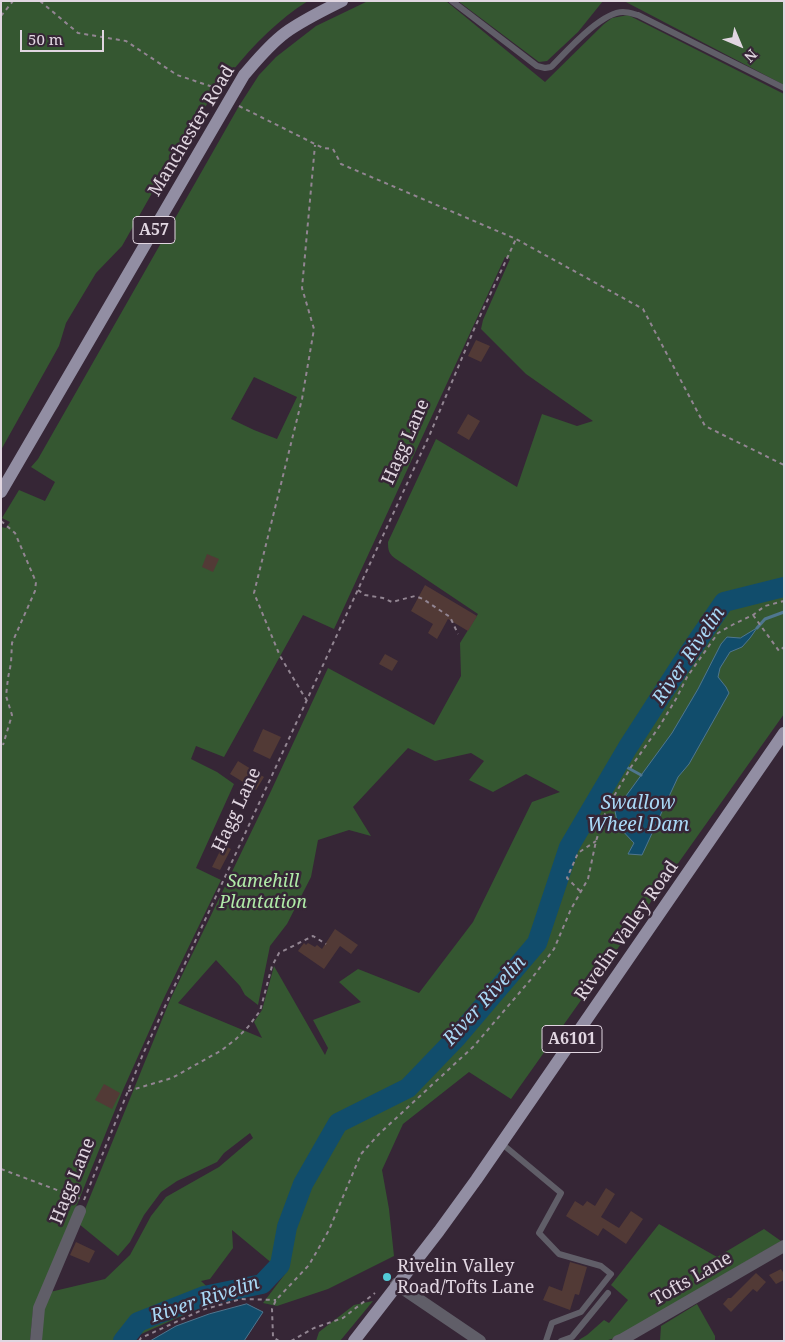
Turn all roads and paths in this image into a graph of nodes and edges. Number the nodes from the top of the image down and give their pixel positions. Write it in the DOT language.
graph roads {
  1 [pos="13,1"];
  2 [pos="40,1"];
  3 [pos="342,1"];
  4 [pos="452,1"];
  5 [pos="3,11"];
  6 [pos="1,16"];
  7 [pos="784,88"];
  8 [pos="220,89"];
  9 [pos="230,98"];
  10 [pos="315,145"];
  11 [pos="516,239"];
  12 [pos="784,465"];
  13 [pos="1,492"];
  14 [pos="1,521"];
  15 [pos="358,590"];
  16 [pos="784,601"];
  17 [pos="753,615"];
  18 [pos="458,634"];
  19 [pos="784,647"];
  20 [pos="307,701"];
  21 [pos="784,733"];
  22 [pos="3,745"];
  23 [pos="596,841"];
  24 [pos="581,891"];
  25 [pos="326,944"];
  26 [pos="127,1092"];
  27 [pos="501,1143"];
  28 [pos="1,1169"];
  29 [pos="82,1206"];
  30 [pos="784,1246"];
  31 [pos="396,1284"];
  32 [pos="608,1293"];
  33 [pos="276,1300"];
  34 [pos="36,1341"];
  35 [pos="139,1341"];
  36 [pos="278,1341"];
  37 [pos="291,1341"];
  38 [pos="354,1341"];
  39 [pos="480,1341"];
  40 [pos="546,1341"];
  41 [pos="561,1341"];
  42 [pos="618,1341"];
  1 -- 5 [label="path"];
  2 -- 8 [label="path"];
  3 -- 9 [label="main road, Manchester Road / A57"];
  4 -- 7 [label="lane"];
  5 -- 6 [label="path"];
  9 -- 10 [label="path"];
  9 -- 13 [label="main road, Manchester Road / A57"];
  10 -- 11 [label="path"];
  10 -- 20 [label="path"];
  11 -- 12 [label="path"];
  11 -- 15 [label="path, Hagg Lane"];
  14 -- 22 [label="path"];
  15 -- 18 [label="path"];
  15 -- 20 [label="path, Hagg Lane"];
  16 -- 17 [label="path"];
  17 -- 19 [label="path"];
  17 -- 23 [label="path"];
  20 -- 26 [label="path, Hagg Lane"];
  21 -- 27 [label="main road, Rivelin Valley Road / A6101"];
  23 -- 24 [label="path"];
  23 -- 24 [label="path"];
  24 -- 33 [label="path"];
  25 -- 26 [label="path"];
  26 -- 29 [label="path, Hagg Lane"];
  27 -- 31 [label="main road, Rivelin Valley Road / A6101"];
  27 -- 40 [label="lane"];
  28 -- 29 [label="path"];
  29 -- 34 [label="street, Hagg Lane"];
  30 -- 42 [label="street, Tofts Lane"];
  31 -- 37 [label="path"];
  31 -- 38 [label="main road, Rivelin Valley Road / A6101"];
  31 -- 39 [label="street"];
  32 -- 41 [label="lane"];
  33 -- 35 [label="path"];
  33 -- 36 [label="path"];
}
